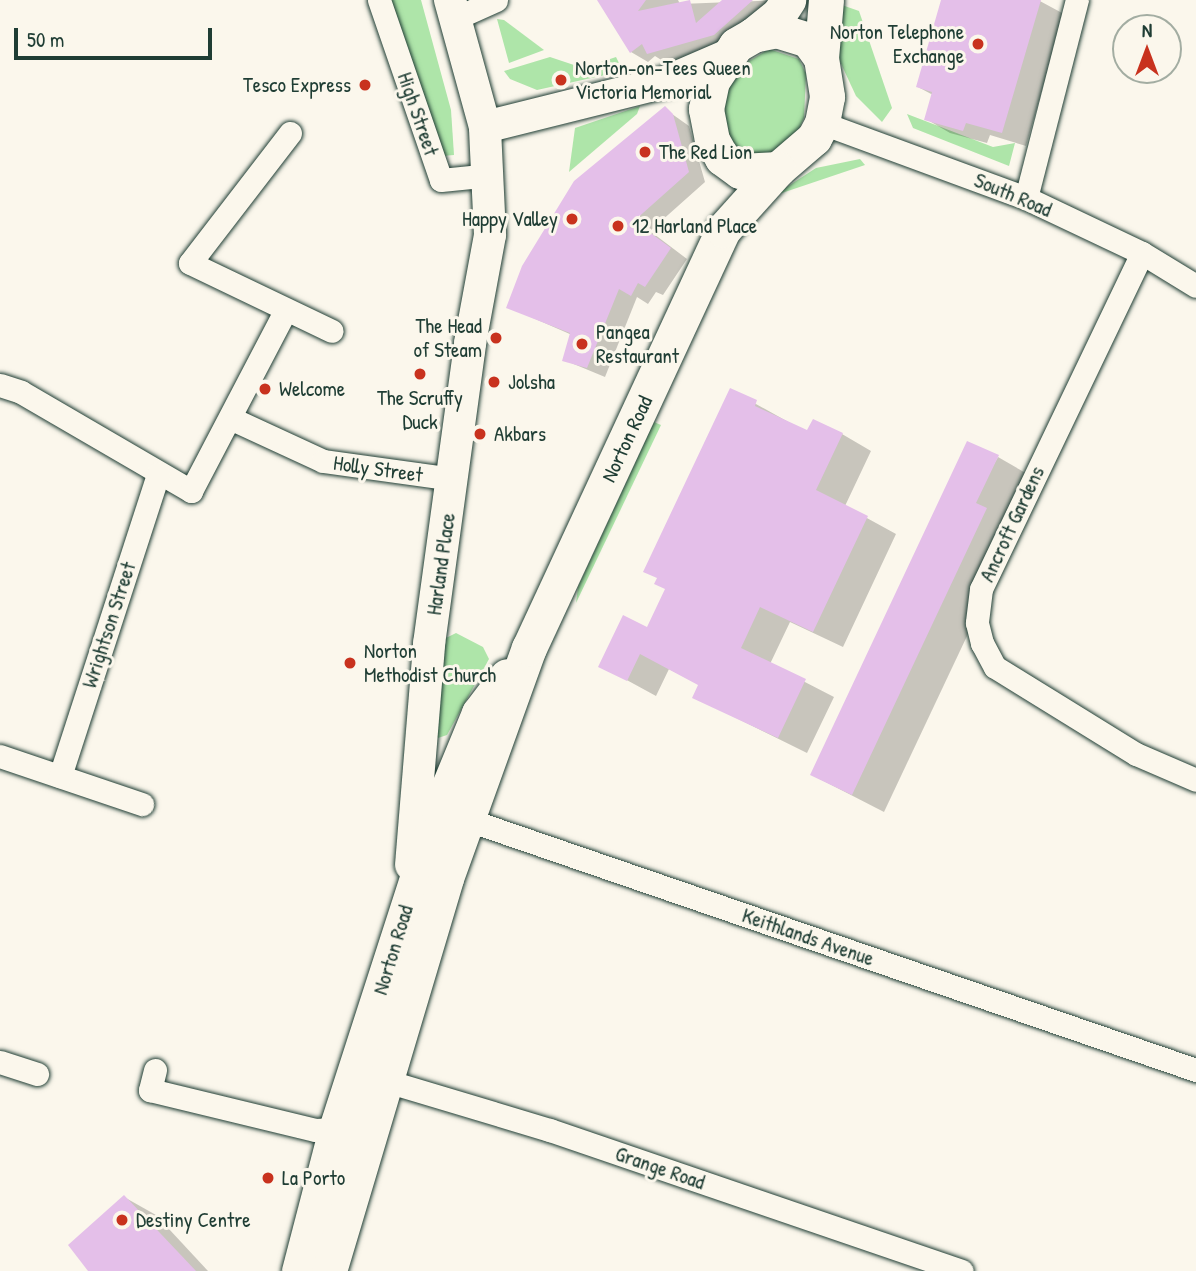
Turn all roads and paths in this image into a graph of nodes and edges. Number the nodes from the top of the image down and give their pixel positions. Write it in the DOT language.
graph roads {
  1 [pos="379,0"];
  2 [pos="496,0"];
  3 [pos="788,0"];
  4 [pos="826,0"];
  5 [pos="1077,0"];
  6 [pos="453,9"];
  7 [pos="753,35"];
  8 [pos="726,56"];
  9 [pos="821,58"];
  10 [pos="666,82"];
  11 [pos="706,109"];
  12 [pos="822,123"];
  13 [pos="485,127"];
  14 [pos="290,133"];
  15 [pos="722,158"];
  16 [pos="778,169"];
  17 [pos="491,175"];
  18 [pos="1026,198"];
  19 [pos="723,230"];
  20 [pos="1142,253"];
  21 [pos="1196,286"];
  22 [pos="285,311"];
  23 [pos="332,331"];
  24 [pos="0,385"];
  25 [pos="230,418"];
  26 [pos="158,474"];
  27 [pos="452,480"];
  28 [pos="0,756"];
  29 [pos="60,776"];
  30 [pos="1196,780"];
  31 [pos="142,804"];
  32 [pos="442,811"];
  33 [pos="0,1062"];
  34 [pos="155,1070"];
  35 [pos="1196,1070"];
  36 [pos="37,1074"];
  37 [pos="369,1076"];
  38 [pos="336,1129"];
  39 [pos="299,1271"];
  40 [pos="329,1271"];
  41 [pos="962,1271"];
  1 -- 17 [label="street, High Street"];
  2 -- 6 [label="street"];
  3 -- 7 [label="main road"];
  4 -- 9 [label="main road"];
  5 -- 18 [label="street"];
  6 -- 13 [label="main road"];
  7 -- 8 [label="main road"];
  7 -- 9 [label="main road"];
  8 -- 10 [label="main road"];
  8 -- 11 [label="main road"];
  9 -- 12 [label="main road"];
  10 -- 11 [label="main road"];
  10 -- 13 [label="main road"];
  11 -- 15 [label="main road"];
  12 -- 16 [label="main road"];
  12 -- 18 [label="street, South Road"];
  13 -- 17 [label="main road"];
  14 -- 22 [label="street"];
  15 -- 16 [label="main road"];
  15 -- 19 [label="main road, Norton Road"];
  16 -- 19 [label="main road, Norton Road"];
  17 -- 27 [label="main road, Harland Place"];
  18 -- 20 [label="street, South Road"];
  19 -- 32 [label="main road, Norton Road"];
  20 -- 21 [label="street, South Road"];
  20 -- 30 [label="street, Ancroft Gardens"];
  22 -- 23 [label="street"];
  22 -- 25 [label="street"];
  24 -- 26 [label="street"];
  25 -- 26 [label="street"];
  25 -- 27 [label="street, Holly Street"];
  26 -- 29 [label="street, Wrightson Street"];
  27 -- 32 [label="main road, Harland Place"];
  28 -- 29 [label="street"];
  29 -- 31 [label="street"];
  32 -- 35 [label="street, Keithlands Avenue"];
  32 -- 37 [label="main road, Norton Road"];
  32 -- 37 [label="main road, Norton Road"];
  33 -- 36 [label="street"];
  34 -- 38 [label="street"];
  37 -- 38 [label="main road, Norton Road"];
  37 -- 40 [label="main road, Norton Road"];
  37 -- 41 [label="street, Grange Road"];
  38 -- 39 [label="main road, Norton Road"];
}
